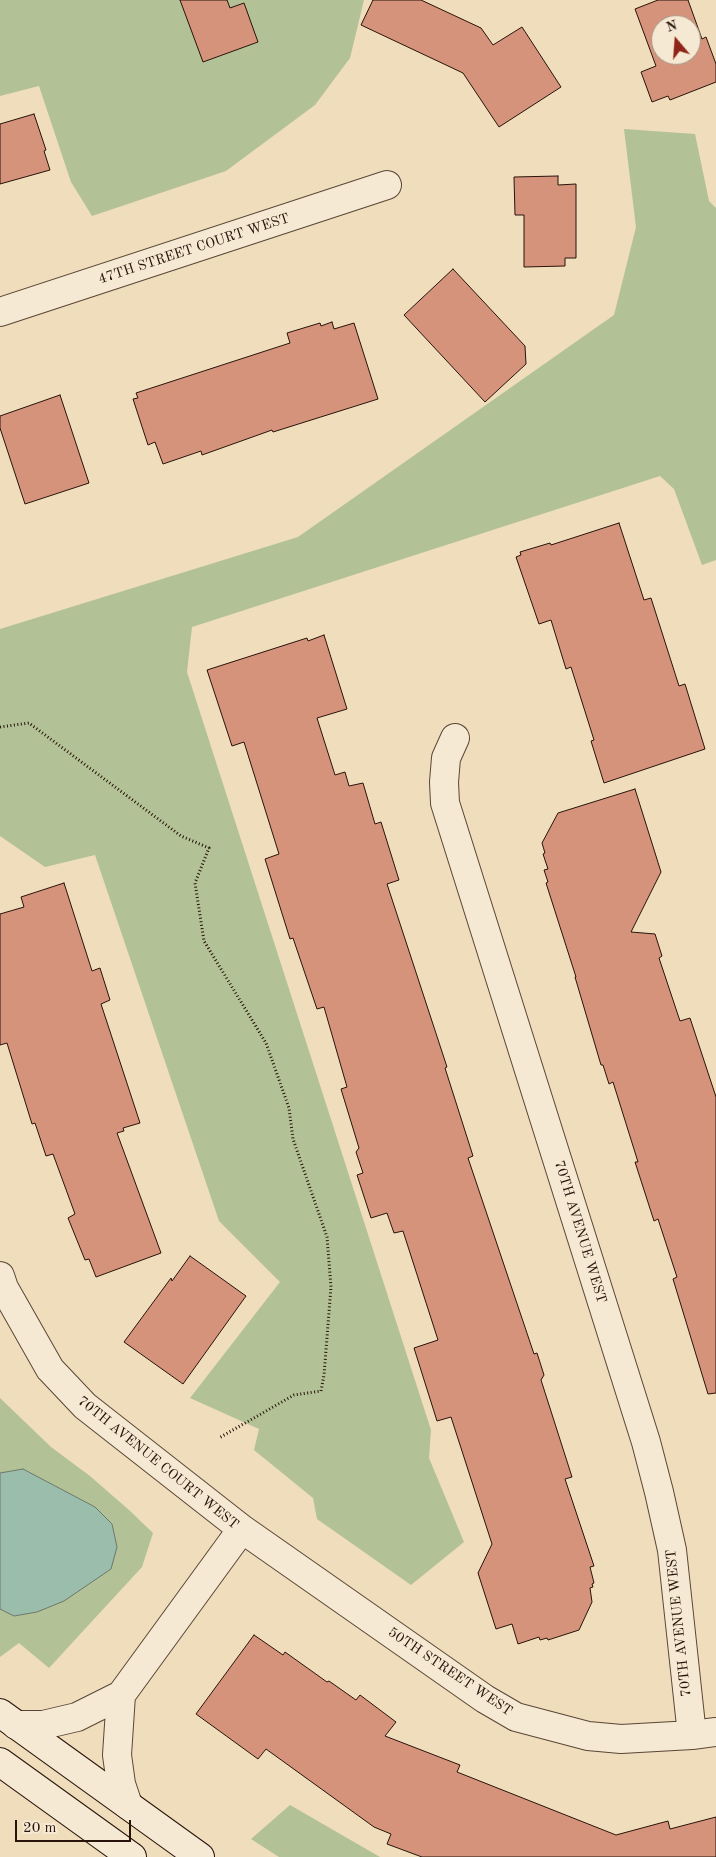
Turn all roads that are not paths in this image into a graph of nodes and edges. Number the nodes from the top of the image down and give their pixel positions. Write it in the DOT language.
graph roads {
  1 [pos="387,186"];
  2 [pos="0,312"];
  3 [pos="455,738"];
  4 [pos="0,1276"];
  5 [pos="242,1529"];
  6 [pos="121,1695"];
  7 [pos="8,1719"];
  8 [pos="704,1733"];
  9 [pos="0,1762"];
  10 [pos="128,1805"];
  11 [pos="132,1857"];
  12 [pos="200,1857"];
  1 -- 2 [label="street, 47TH STREET COURT WEST"];
  3 -- 8 [label="street, 70TH AVENUE WEST"];
  4 -- 5 [label="street, 70TH AVENUE COURT WEST"];
  5 -- 6 [label="street, 70TH AVENUE COURT WEST"];
  5 -- 8 [label="street, 50TH STREET WEST"];
  6 -- 7 [label="street, 70TH AVENUE COURT WEST"];
  6 -- 10 [label="street"];
  7 -- 10 [label="street"];
  9 -- 11 [label="street"];
  10 -- 12 [label="street"];
}
